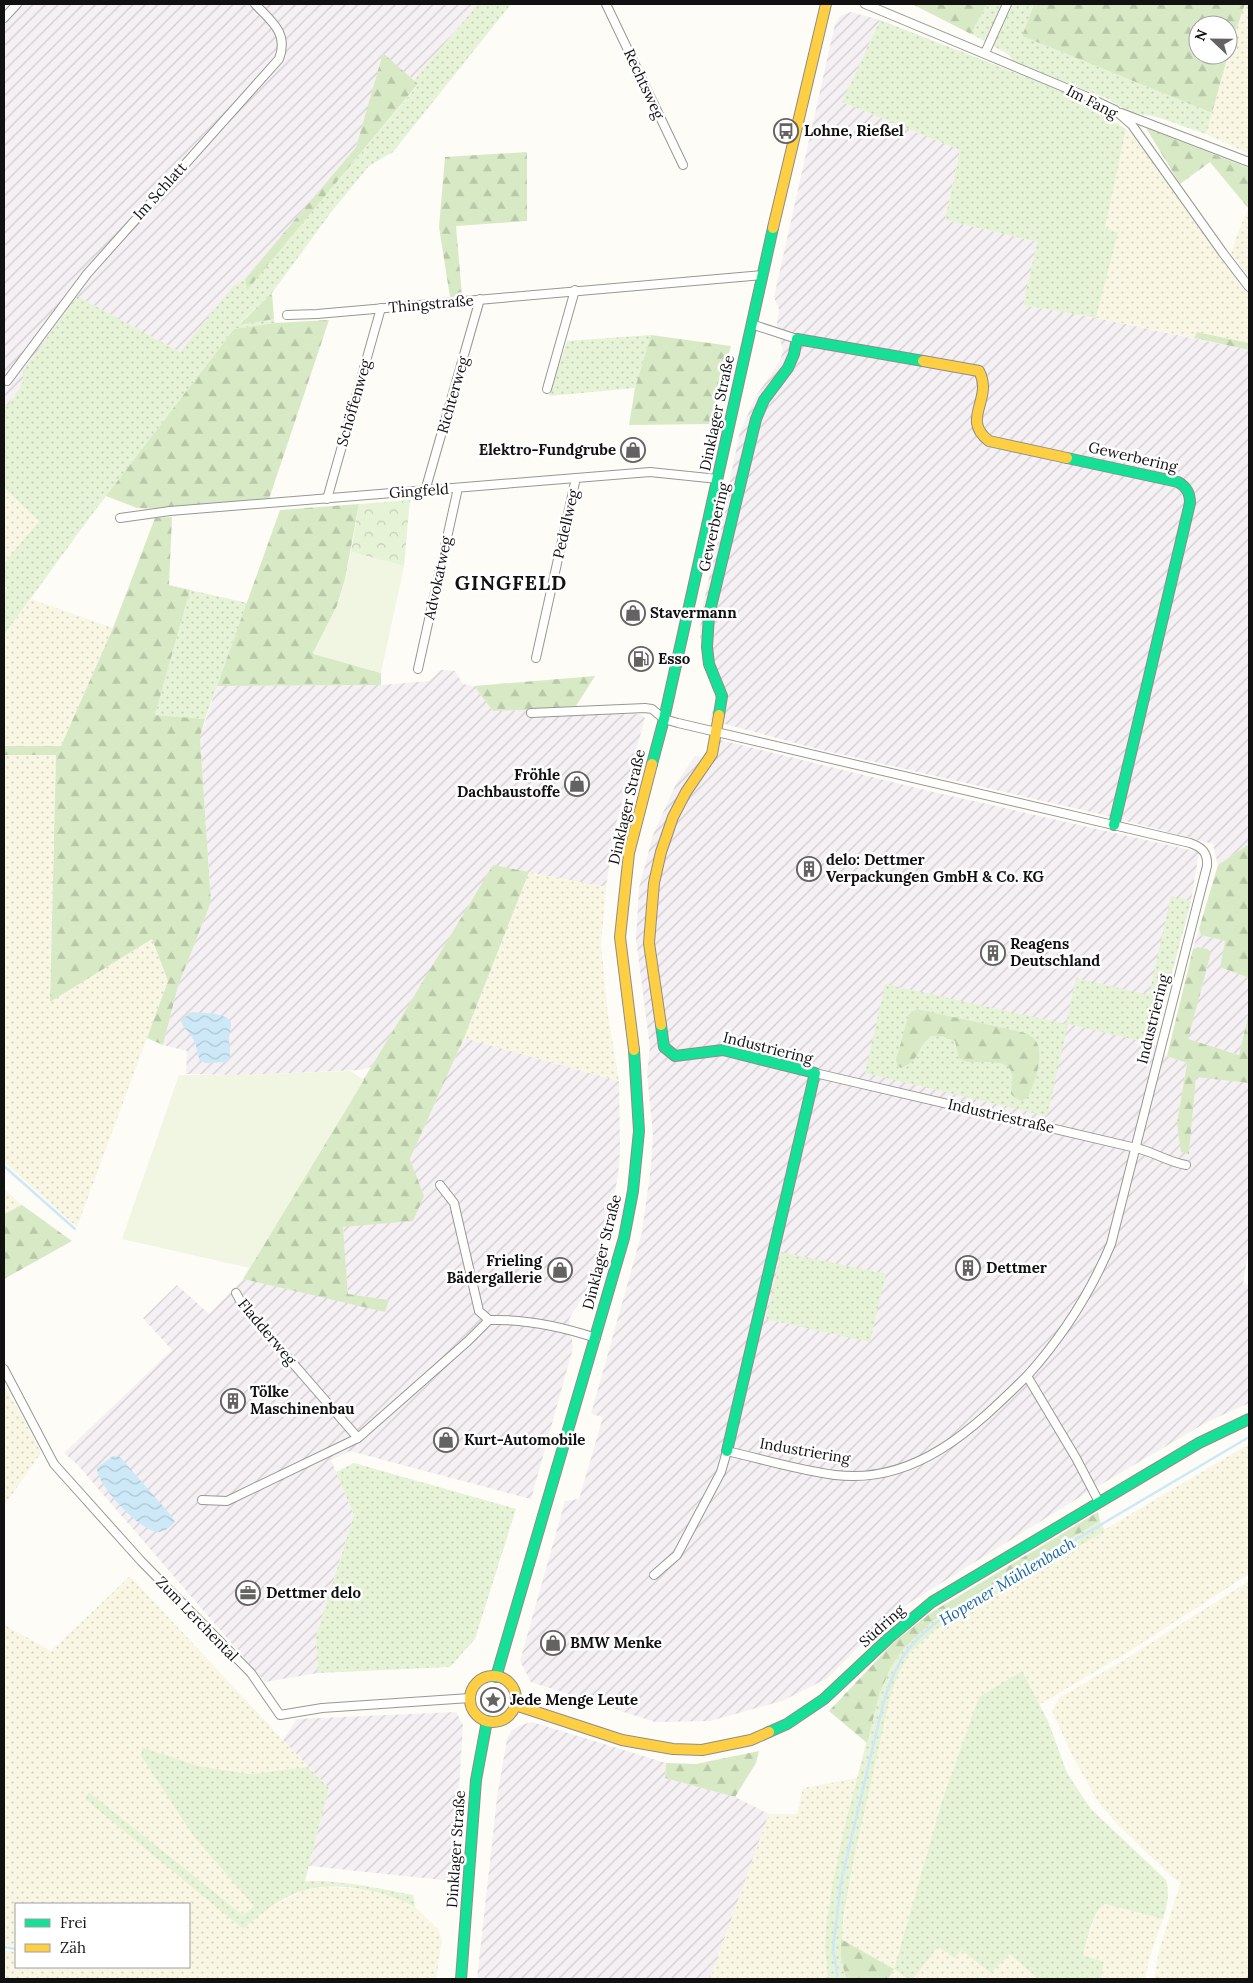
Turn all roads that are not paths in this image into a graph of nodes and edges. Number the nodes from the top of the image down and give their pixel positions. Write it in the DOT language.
graph roads {
  1 [pos="17,4"];
  2 [pos="255,4"];
  3 [pos="606,4"];
  4 [pos="826,4"];
  5 [pos="865,4"];
  6 [pos="1007,4"];
  7 [pos="4,18"];
  8 [pos="985,53"];
  9 [pos="1114,110"];
  10 [pos="1249,162"];
  11 [pos="683,165"];
  12 [pos="763,275"];
  13 [pos="1249,287"];
  14 [pos="575,290"];
  15 [pos="480,299"];
  16 [pos="381,308"];
  17 [pos="287,315"];
  18 [pos="752,324"];
  19 [pos="797,339"];
  20 [pos="7,381"];
  21 [pos="547,389"];
  22 [pos="576,478"];
  23 [pos="718,478"];
  24 [pos="458,488"];
  25 [pos="426,491"];
  26 [pos="327,499"];
  27 [pos="120,518"];
  28 [pos="536,658"];
  29 [pos="418,669"];
  30 [pos="531,713"];
  31 [pos="664,719"];
  32 [pos="716,732"];
  33 [pos="1114,825"];
  34 [pos="815,1073"];
  35 [pos="1136,1148"];
  36 [pos="1186,1165"];
  37 [pos="440,1185"];
  38 [pos="236,1293"];
  39 [pos="489,1320"];
  40 [pos="596,1338"];
  41 [pos="4,1369"];
  42 [pos="1026,1376"];
  43 [pos="1249,1419"];
  44 [pos="358,1438"];
  45 [pos="727,1451"];
  46 [pos="202,1500"];
  47 [pos="1099,1502"];
  48 [pos="654,1575"];
  49 [pos="496,1676"];
  50 [pos="470,1698"];
  51 [pos="515,1705"];
  52 [pos="487,1721"];
  53 [pos="461,1979"];
  1 -- 7 [label="street"];
  2 -- 20 [label="street, Im Schlatt"];
  3 -- 11 [label="street, Rechtsweg"];
  4 -- 12 [label="main road, Dinklager Straße"];
  5 -- 8 [label="street, Im Fang"];
  6 -- 8 [label="street"];
  8 -- 9 [label="street, Im Fang"];
  9 -- 10 [label="street"];
  9 -- 13 [label="street, Im Fang"];
  12 -- 14 [label="street, Thingstraße"];
  12 -- 18 [label="main road, Dinklager Straße"];
  14 -- 15 [label="street, Thingstraße"];
  14 -- 21 [label="street"];
  15 -- 16 [label="street, Thingstraße"];
  15 -- 25 [label="street, Richterweg"];
  16 -- 17 [label="street, Thingstraße"];
  16 -- 26 [label="street, Schöffenweg"];
  18 -- 19 [label="street, Gewerbering"];
  18 -- 23 [label="main road, Dinklager Straße"];
  19 -- 32 [label="main road, Gewerbering"];
  19 -- 33 [label="main road, Gewerbering"];
  22 -- 23 [label="street, Gingfeld"];
  22 -- 24 [label="street, Gingfeld"];
  22 -- 28 [label="street, Pedellweg"];
  23 -- 31 [label="main road, Dinklager Straße"];
  24 -- 25 [label="street, Gingfeld"];
  24 -- 29 [label="street, Advokatweg"];
  25 -- 26 [label="street, Gingfeld"];
  26 -- 27 [label="street, Gingfeld"];
  30 -- 31 [label="street"];
  31 -- 32 [label="street"];
  31 -- 40 [label="main road, Dinklager Straße"];
  32 -- 33 [label="street"];
  32 -- 34 [label="main road, Industriering"];
  33 -- 35 [label="street, Industriering"];
  34 -- 35 [label="street, Industriestraße"];
  34 -- 45 [label="main road, Industriering"];
  35 -- 36 [label="street, Industriestraße"];
  35 -- 42 [label="street, Industriering"];
  37 -- 39 [label="street"];
  38 -- 44 [label="street, Fladderweg"];
  39 -- 40 [label="street"];
  39 -- 44 [label="street"];
  40 -- 49 [label="main road, Dinklager Straße"];
  41 -- 50 [label="street, Zum Lerchental"];
  42 -- 45 [label="street, Industriering"];
  42 -- 47 [label="street"];
  43 -- 47 [label="main road, Südring"];
  44 -- 46 [label="street"];
  45 -- 48 [label="street, Industriering"];
  47 -- 51 [label="main road, Südring"];
  49 -- 50 [label="main road"];
  49 -- 51 [label="main road"];
  50 -- 52 [label="main road"];
  51 -- 52 [label="main road"];
  52 -- 53 [label="main road, Dinklager Straße"];
}
